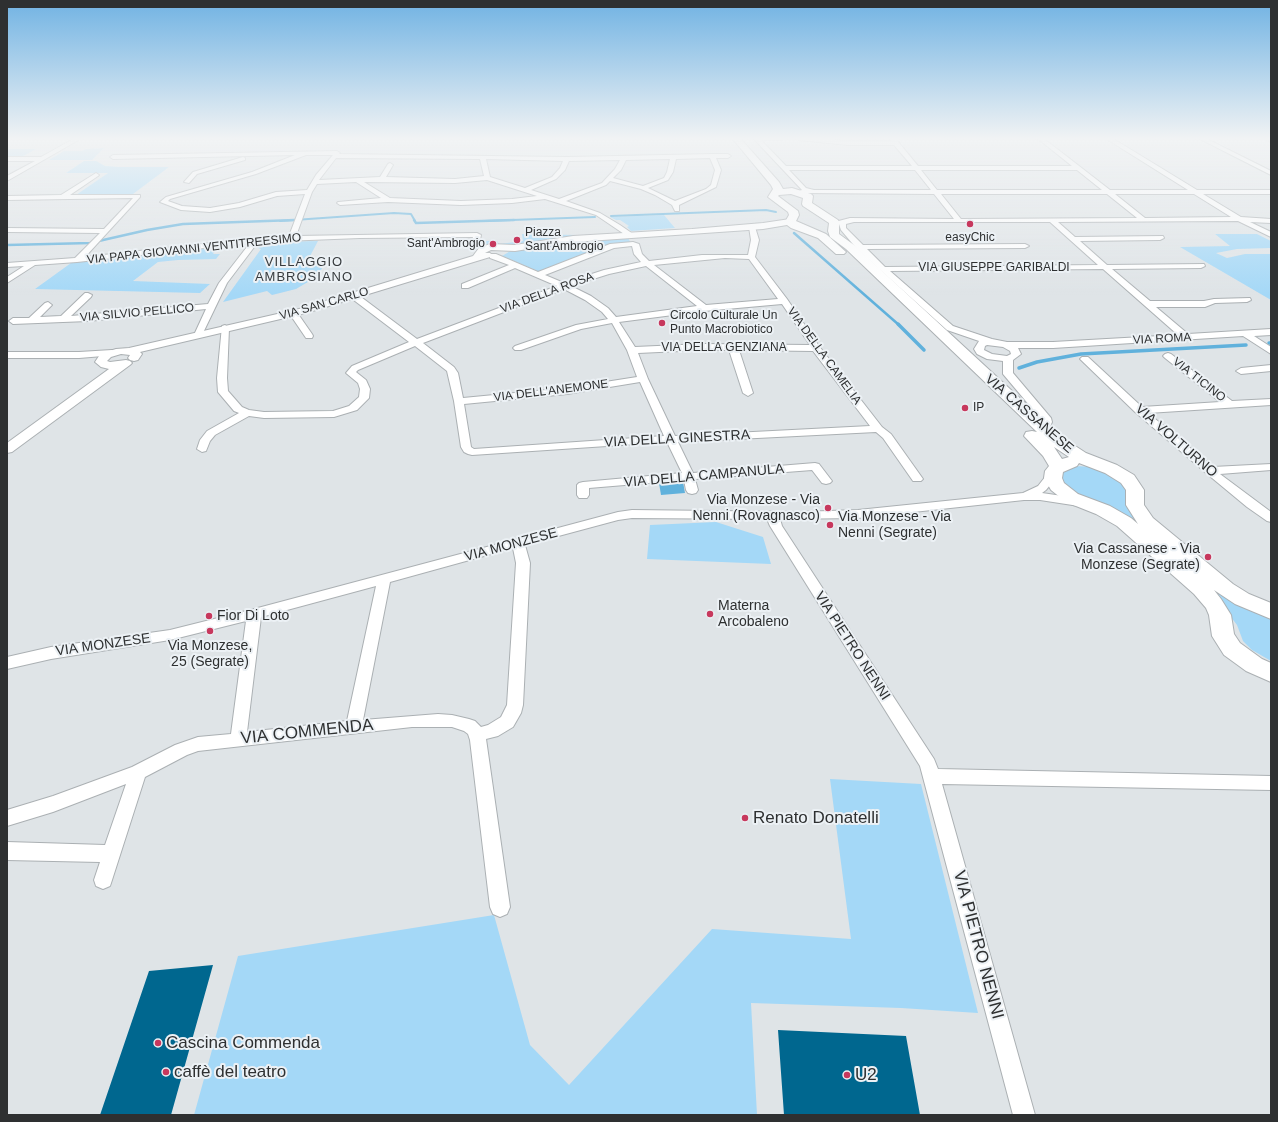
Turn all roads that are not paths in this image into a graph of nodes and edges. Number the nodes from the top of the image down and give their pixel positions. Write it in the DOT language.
graph roads {
  1 [pos="73,190"];
  2 [pos="196,190"];
  3 [pos="373,190"];
  4 [pos="527,190"];
  5 [pos="589,190"];
  6 [pos="647,190"];
  7 [pos="707,190"];
  8 [pos="808,190"];
  9 [pos="934,190"];
  10 [pos="1191,190"];
  11 [pos="309,192"];
  12 [pos="775,192"];
  13 [pos="800,192"];
  14 [pos="1109,192"];
  15 [pos="1194,192"];
  16 [pos="1271,192"];
  17 [pos="830,193"];
  18 [pos="936,193"];
  19 [pos="63,197"];
  20 [pos="546,197"];
  21 [pos="7,198"];
  22 [pos="388,200"];
  23 [pos="561,201"];
  24 [pos="340,203"];
  25 [pos="1238,219"];
  26 [pos="860,220"];
  27 [pos="1051,220"];
  28 [pos="1144,220"];
  29 [pos="959,221"];
  30 [pos="1271,221"];
  31 [pos="834,224"];
  32 [pos="798,226"];
  33 [pos="752,227"];
  34 [pos="7,230"];
  35 [pos="105,230"];
  36 [pos="1271,235"];
  37 [pos="630,236"];
  38 [pos="292,238"];
  39 [pos="1160,238"];
  40 [pos="1072,239"];
  41 [pos="256,240"];
  42 [pos="1025,246"];
  43 [pos="860,247"];
  44 [pos="491,252"];
  45 [pos="751,257"];
  46 [pos="77,260"];
  47 [pos="34,263"];
  48 [pos="647,264"];
  49 [pos="7,265"];
  50 [pos="514,266"];
  51 [pos="1201,266"];
  52 [pos="1104,267"];
  53 [pos="883,268"];
  54 [pos="17,273"];
  55 [pos="538,275"];
  56 [pos="7,276"];
  57 [pos="7,281"];
  58 [pos="465,286"];
  59 [pos="564,286"];
  60 [pos="88,295"];
  61 [pos="354,296"];
  62 [pos="1247,300"];
  63 [pos="784,301"];
  64 [pos="1147,304"];
  65 [pos="48,305"];
  66 [pos="211,306"];
  67 [pos="704,308"];
  68 [pos="293,313"];
  69 [pos="63,319"];
  70 [pos="32,320"];
  71 [pos="614,320"];
  72 [pos="13,321"];
  73 [pos="226,328"];
  74 [pos="1271,332"];
  75 [pos="1246,334"];
  76 [pos="198,335"];
  77 [pos="309,336"];
  78 [pos="1186,337"];
  79 [pos="991,342"];
  80 [pos="415,343"];
  81 [pos="1006,345"];
  82 [pos="1054,345"];
  83 [pos="732,347"];
  84 [pos="518,348"];
  85 [pos="816,348"];
  86 [pos="632,350"];
  87 [pos="1271,351"];
  88 [pos="112,353"];
  89 [pos="79,355"];
  90 [pos="7,356"];
  91 [pos="1168,356"];
  92 [pos="1012,357"];
  93 [pos="130,358"];
  94 [pos="1085,359"];
  95 [pos="106,363"];
  96 [pos="1271,368"];
  97 [pos="1241,371"];
  98 [pos="643,379"];
  99 [pos="96,386"];
  100 [pos="748,393"];
  101 [pos="459,402"];
  102 [pos="1271,402"];
  103 [pos="1229,404"];
  104 [pos="1139,410"];
  105 [pos="247,413"];
  106 [pos="878,428"];
  107 [pos="1044,429"];
  108 [pos="671,439"];
  109 [pos="7,449"];
  110 [pos="202,449"];
  111 [pos="1102,466"];
  112 [pos="1271,467"];
  113 [pos="1056,470"];
  114 [pos="1210,471"];
  115 [pos="688,477"];
  116 [pos="917,479"];
  117 [pos="826,481"];
  118 [pos="692,490"];
  119 [pos="583,495"];
  120 [pos="1024,496"];
  121 [pos="1085,503"];
  122 [pos="772,516"];
  123 [pos="1271,518"];
  124 [pos="518,543"];
  125 [pos="384,579"];
  126 [pos="1271,611"];
  127 [pos="254,614"];
  128 [pos="7,662"];
  129 [pos="1271,673"];
  130 [pos="354,726"];
  131 [pos="477,735"];
  132 [pos="238,740"];
  133 [pos="138,772"];
  134 [pos="932,776"];
  135 [pos="1271,783"];
  136 [pos="7,818"];
  137 [pos="7,851"];
  138 [pos="112,854"];
  139 [pos="103,880"];
  140 [pos="500,907"];
  141 [pos="1024,1115"];
  1 -- 19 [label="street"];
  2 -- 11 [label="street"];
  3 -- 22 [label="street"];
  4 -- 20 [label="street"];
  5 -- 23 [label="street"];
  6 -- 7 [label="street"];
  8 -- 17 [label="street"];
  9 -- 18 [label="street"];
  10 -- 15 [label="street"];
  11 -- 38 [label="street"];
  12 -- 13 [label="main road"];
  12 -- 32 [label="main road"];
  13 -- 17 [label="street"];
  13 -- 31 [label="main road, VIA CASSANESE"];
  14 -- 15 [label="street"];
  14 -- 18 [label="street"];
  14 -- 28 [label="street"];
  15 -- 16 [label="street"];
  15 -- 25 [label="street"];
  17 -- 18 [label="street"];
  18 -- 29 [label="street"];
  19 -- 21 [label="street"];
  19 -- 35 [label="street"];
  20 -- 22 [label="street"];
  20 -- 23 [label="street"];
  22 -- 24 [label="street"];
  23 -- 37 [label="street"];
  25 -- 28 [label="street"];
  25 -- 30 [label="street"];
  25 -- 36 [label="street"];
  26 -- 29 [label="street"];
  26 -- 31 [label="street"];
  26 -- 43 [label="street, VIA ROMA"];
  27 -- 28 [label="street"];
  27 -- 29 [label="street"];
  27 -- 40 [label="street"];
  31 -- 32 [label="main road"];
  31 -- 107 [label="main road, VIA CASSANESE"];
  32 -- 33 [label="street"];
  32 -- 113 [label="main road, VIA CASSANESE"];
  33 -- 37 [label="street"];
  33 -- 45 [label="street"];
  34 -- 35 [label="street"];
  35 -- 46 [label="street"];
  37 -- 44 [label="street"];
  38 -- 41 [label="street, VIA PAPA GIOVANNI VENTITREESIMO"];
  38 -- 44 [label="street, VIA PAPA GIOVANNI VENTITREESIMO"];
  39 -- 40 [label="street"];
  40 -- 52 [label="street"];
  41 -- 46 [label="street, VIA PAPA GIOVANNI VENTITREESIMO"];
  41 -- 66 [label="street"];
  42 -- 43 [label="street"];
  43 -- 53 [label="street, VIA ROMA"];
  44 -- 50 [label="street"];
  44 -- 61 [label="street, VIA SAN CARLO"];
  45 -- 48 [label="street, VIA DELLA ROSA"];
  45 -- 63 [label="street, VIA DELLA CAMELIA"];
  46 -- 47 [label="street, VIA PAPA GIOVANNI VENTITREESIMO"];
  47 -- 49 [label="street, VIA PAPA GIOVANNI VENTITREESIMO"];
  47 -- 54 [label="street"];
  48 -- 55 [label="street"];
  48 -- 59 [label="street, VIA DELLA ROSA"];
  48 -- 67 [label="street"];
  50 -- 55 [label="street"];
  50 -- 58 [label="street"];
  51 -- 52 [label="street, VIA GIUSEPPE GARIBALDI"];
  52 -- 53 [label="street, VIA GIUSEPPE GARIBALDI"];
  52 -- 64 [label="street"];
  53 -- 79 [label="street, VIA ROMA"];
  54 -- 56 [label="street"];
  54 -- 57 [label="street"];
  55 -- 59 [label="street"];
  59 -- 71 [label="street"];
  59 -- 80 [label="street, VIA DELLA ROSA"];
  60 -- 69 [label="street, VIA SILVIO PELLICO"];
  61 -- 68 [label="street, VIA SAN CARLO"];
  61 -- 80 [label="street"];
  62 -- 64 [label="street"];
  63 -- 67 [label="street"];
  63 -- 85 [label="street, VIA DELLA CAMELIA"];
  64 -- 78 [label="street"];
  65 -- 70 [label="street"];
  66 -- 69 [label="street, VIA SILVIO PELLICO"];
  66 -- 76 [label="street"];
  67 -- 71 [label="street"];
  68 -- 73 [label="street, VIA SAN CARLO"];
  68 -- 77 [label="street"];
  69 -- 70 [label="street, VIA SILVIO PELLICO"];
  70 -- 72 [label="street, VIA SILVIO PELLICO"];
  71 -- 84 [label="street"];
  71 -- 86 [label="street"];
  73 -- 76 [label="street, VIA SAN CARLO"];
  73 -- 105 [label="street"];
  74 -- 75 [label="street, VIA ROMA"];
  75 -- 78 [label="street, VIA ROMA"];
  75 -- 87 [label="street"];
  76 -- 93 [label="street, VIA SAN CARLO"];
  78 -- 82 [label="street, VIA ROMA"];
  79 -- 81 [label="street, VIA ROMA"];
  79 -- 92 [label="street"];
  80 -- 101 [label="street"];
  80 -- 105 [label="street, VIA DELLA ROSA"];
  81 -- 82 [label="street, VIA ROMA"];
  81 -- 92 [label="street"];
  82 -- 92 [label="street, VIA ROMA"];
  83 -- 85 [label="street, VIA DELLA GENZIANA"];
  83 -- 86 [label="street, VIA DELLA GENZIANA"];
  83 -- 100 [label="street"];
  85 -- 106 [label="street, VIA DELLA CAMELIA"];
  86 -- 98 [label="street"];
  88 -- 89 [label="street"];
  88 -- 93 [label="street"];
  88 -- 95 [label="street"];
  89 -- 90 [label="street"];
  89 -- 95 [label="street"];
  91 -- 103 [label="street, VIA TICINO"];
  92 -- 107 [label="street"];
  93 -- 95 [label="street"];
  93 -- 99 [label="street"];
  94 -- 104 [label="street, VIA VOLTURNO"];
  95 -- 99 [label="street"];
  96 -- 97 [label="street"];
  98 -- 101 [label="street, VIA DELL'ANEMONE"];
  98 -- 108 [label="street"];
  99 -- 109 [label="street"];
  101 -- 108 [label="street, VIA DELLA GINESTRA"];
  102 -- 103 [label="street, VIA TICINO"];
  103 -- 104 [label="street, VIA TICINO"];
  104 -- 114 [label="street, VIA VOLTURNO"];
  105 -- 110 [label="street"];
  106 -- 108 [label="street, VIA DELLA GINESTRA"];
  106 -- 116 [label="street, VIA DELLA CAMELIA"];
  107 -- 111 [label="main road, VIA CASSANESE"];
  108 -- 115 [label="street"];
  111 -- 113 [label="main road"];
  111 -- 126 [label="main road, VIA CASSANESE"];
  112 -- 114 [label="street"];
  113 -- 120 [label="street"];
  113 -- 121 [label="main road, VIA CASSANESE"];
  114 -- 123 [label="street, VIA VOLTURNO"];
  115 -- 117 [label="street, VIA DELLA CAMPANULA"];
  115 -- 118 [label="street"];
  115 -- 119 [label="street, VIA DELLA CAMPANULA"];
  120 -- 121 [label="street"];
  120 -- 122 [label="street, VIA MONZESE"];
  121 -- 129 [label="main road, VIA CASSANESE"];
  122 -- 124 [label="street, VIA MONZESE"];
  122 -- 134 [label="street, VIA PIETRO NENNI"];
  124 -- 125 [label="street, VIA MONZESE"];
  124 -- 131 [label="street"];
  125 -- 127 [label="street, VIA MONZESE"];
  125 -- 130 [label="street"];
  127 -- 128 [label="street, VIA MONZESE"];
  127 -- 132 [label="street"];
  130 -- 131 [label="street, VIA COMMENDA"];
  130 -- 132 [label="street, VIA COMMENDA"];
  131 -- 140 [label="street"];
  132 -- 133 [label="street, VIA COMMENDA"];
  133 -- 136 [label="street, VIA COMMENDA"];
  133 -- 138 [label="street"];
  134 -- 135 [label="street"];
  134 -- 141 [label="street, VIA PIETRO NENNI"];
  137 -- 138 [label="street"];
  138 -- 139 [label="street"];
}
